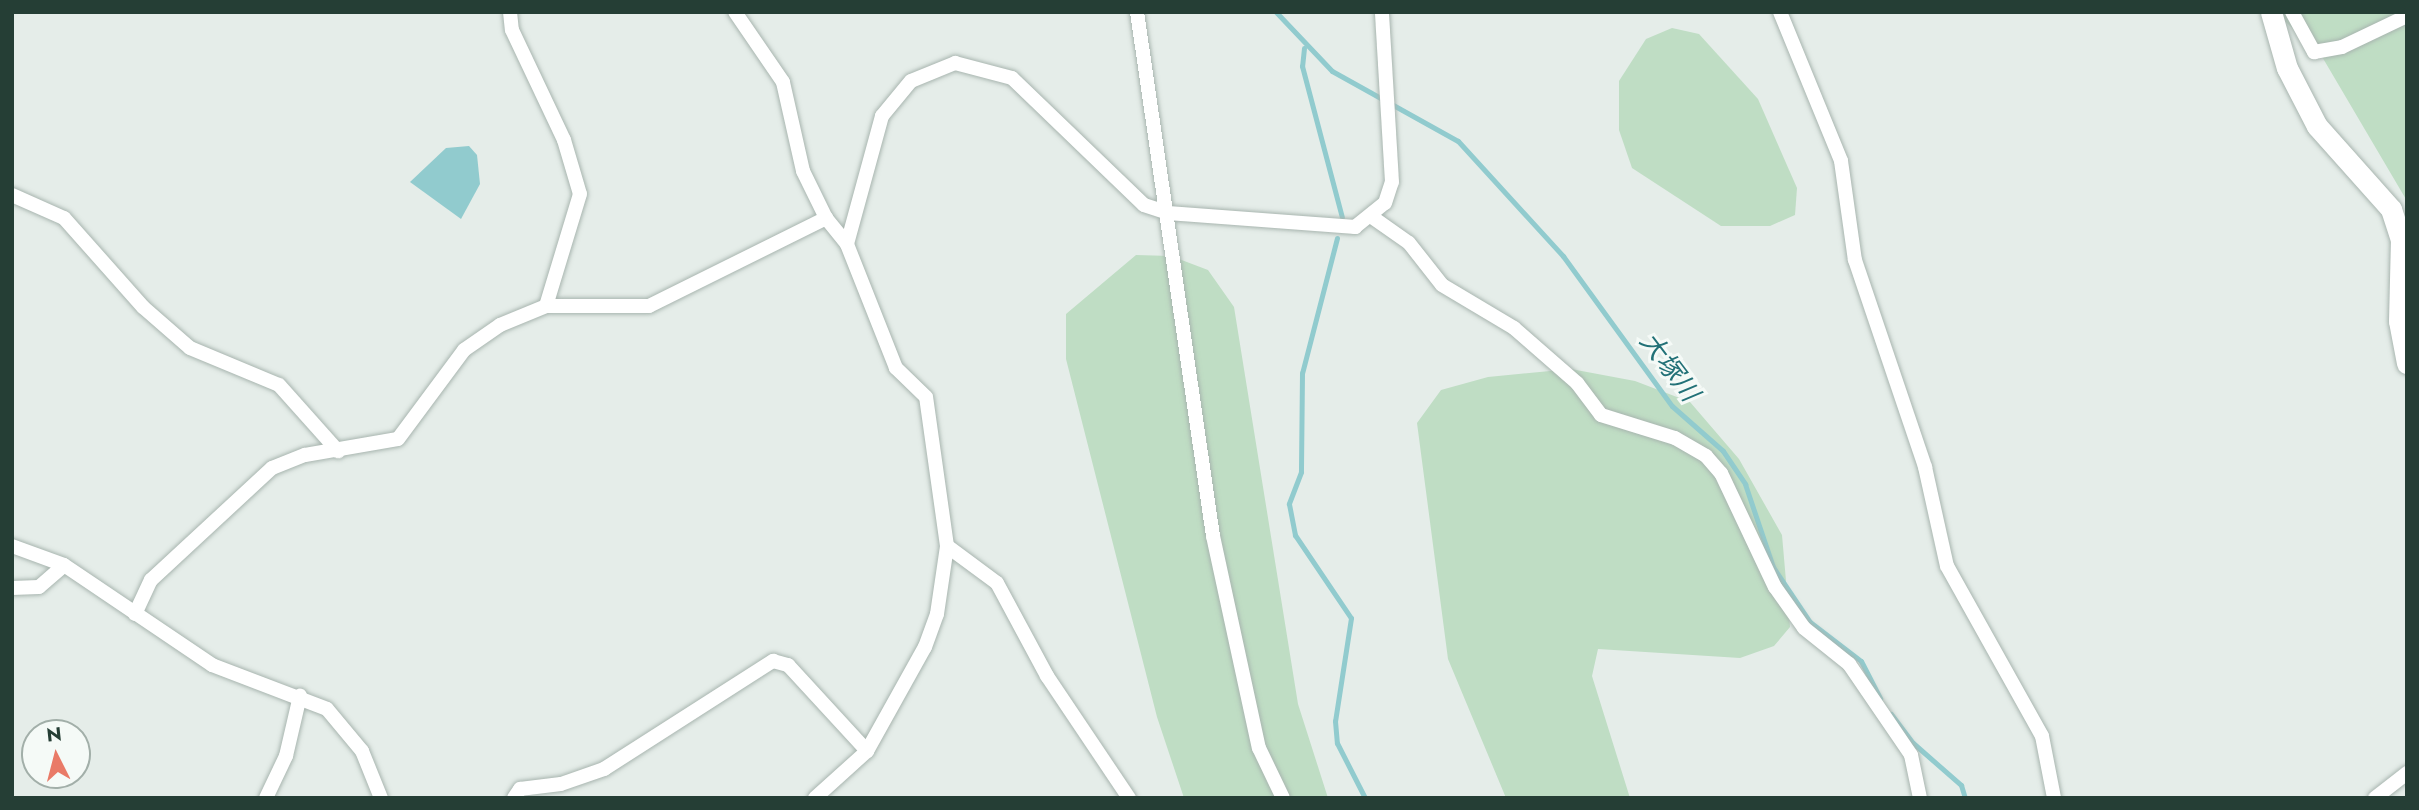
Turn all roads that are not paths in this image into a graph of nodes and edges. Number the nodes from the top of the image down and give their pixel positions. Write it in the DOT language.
graph roads {
  1 [pos="510,12"];
  2 [pos="734,12"];
  3 [pos="1137,12"];
  4 [pos="1382,12"];
  5 [pos="1780,12"];
  6 [pos="2271,12"];
  7 [pos="2292,12"];
  8 [pos="2407,16"];
  9 [pos="12,195"];
  10 [pos="1168,213"];
  11 [pos="826,218"];
  12 [pos="1372,218"];
  13 [pos="848,244"];
  14 [pos="546,306"];
  15 [pos="2407,363"];
  16 [pos="338,451"];
  17 [pos="947,545"];
  18 [pos="12,546"];
  19 [pos="64,565"];
  20 [pos="12,588"];
  21 [pos="135,614"];
  22 [pos="300,696"];
  23 [pos="867,751"];
  24 [pos="2407,773"];
  25 [pos="266,798"];
  26 [pos="381,798"];
  27 [pos="514,798"];
  28 [pos="815,798"];
  29 [pos="1129,798"];
  30 [pos="1283,798"];
  31 [pos="1920,798"];
  32 [pos="2054,798"];
  33 [pos="2375,798"];
  1 -- 14 [label="street"];
  2 -- 11 [label="street"];
  3 -- 10 [label="street"];
  4 -- 12 [label="street"];
  5 -- 32 [label="street"];
  6 -- 15 [label="street"];
  7 -- 8 [label="street"];
  9 -- 16 [label="street"];
  10 -- 12 [label="street"];
  10 -- 13 [label="street"];
  10 -- 30 [label="street"];
  11 -- 13 [label="street"];
  11 -- 14 [label="street"];
  12 -- 31 [label="street"];
  13 -- 17 [label="street"];
  14 -- 16 [label="street"];
  16 -- 21 [label="street"];
  17 -- 23 [label="street"];
  17 -- 29 [label="street"];
  18 -- 19 [label="street"];
  19 -- 20 [label="street"];
  19 -- 21 [label="street"];
  21 -- 22 [label="street"];
  22 -- 25 [label="street"];
  22 -- 26 [label="street"];
  23 -- 27 [label="street"];
  23 -- 28 [label="street"];
  24 -- 33 [label="street"];
}
